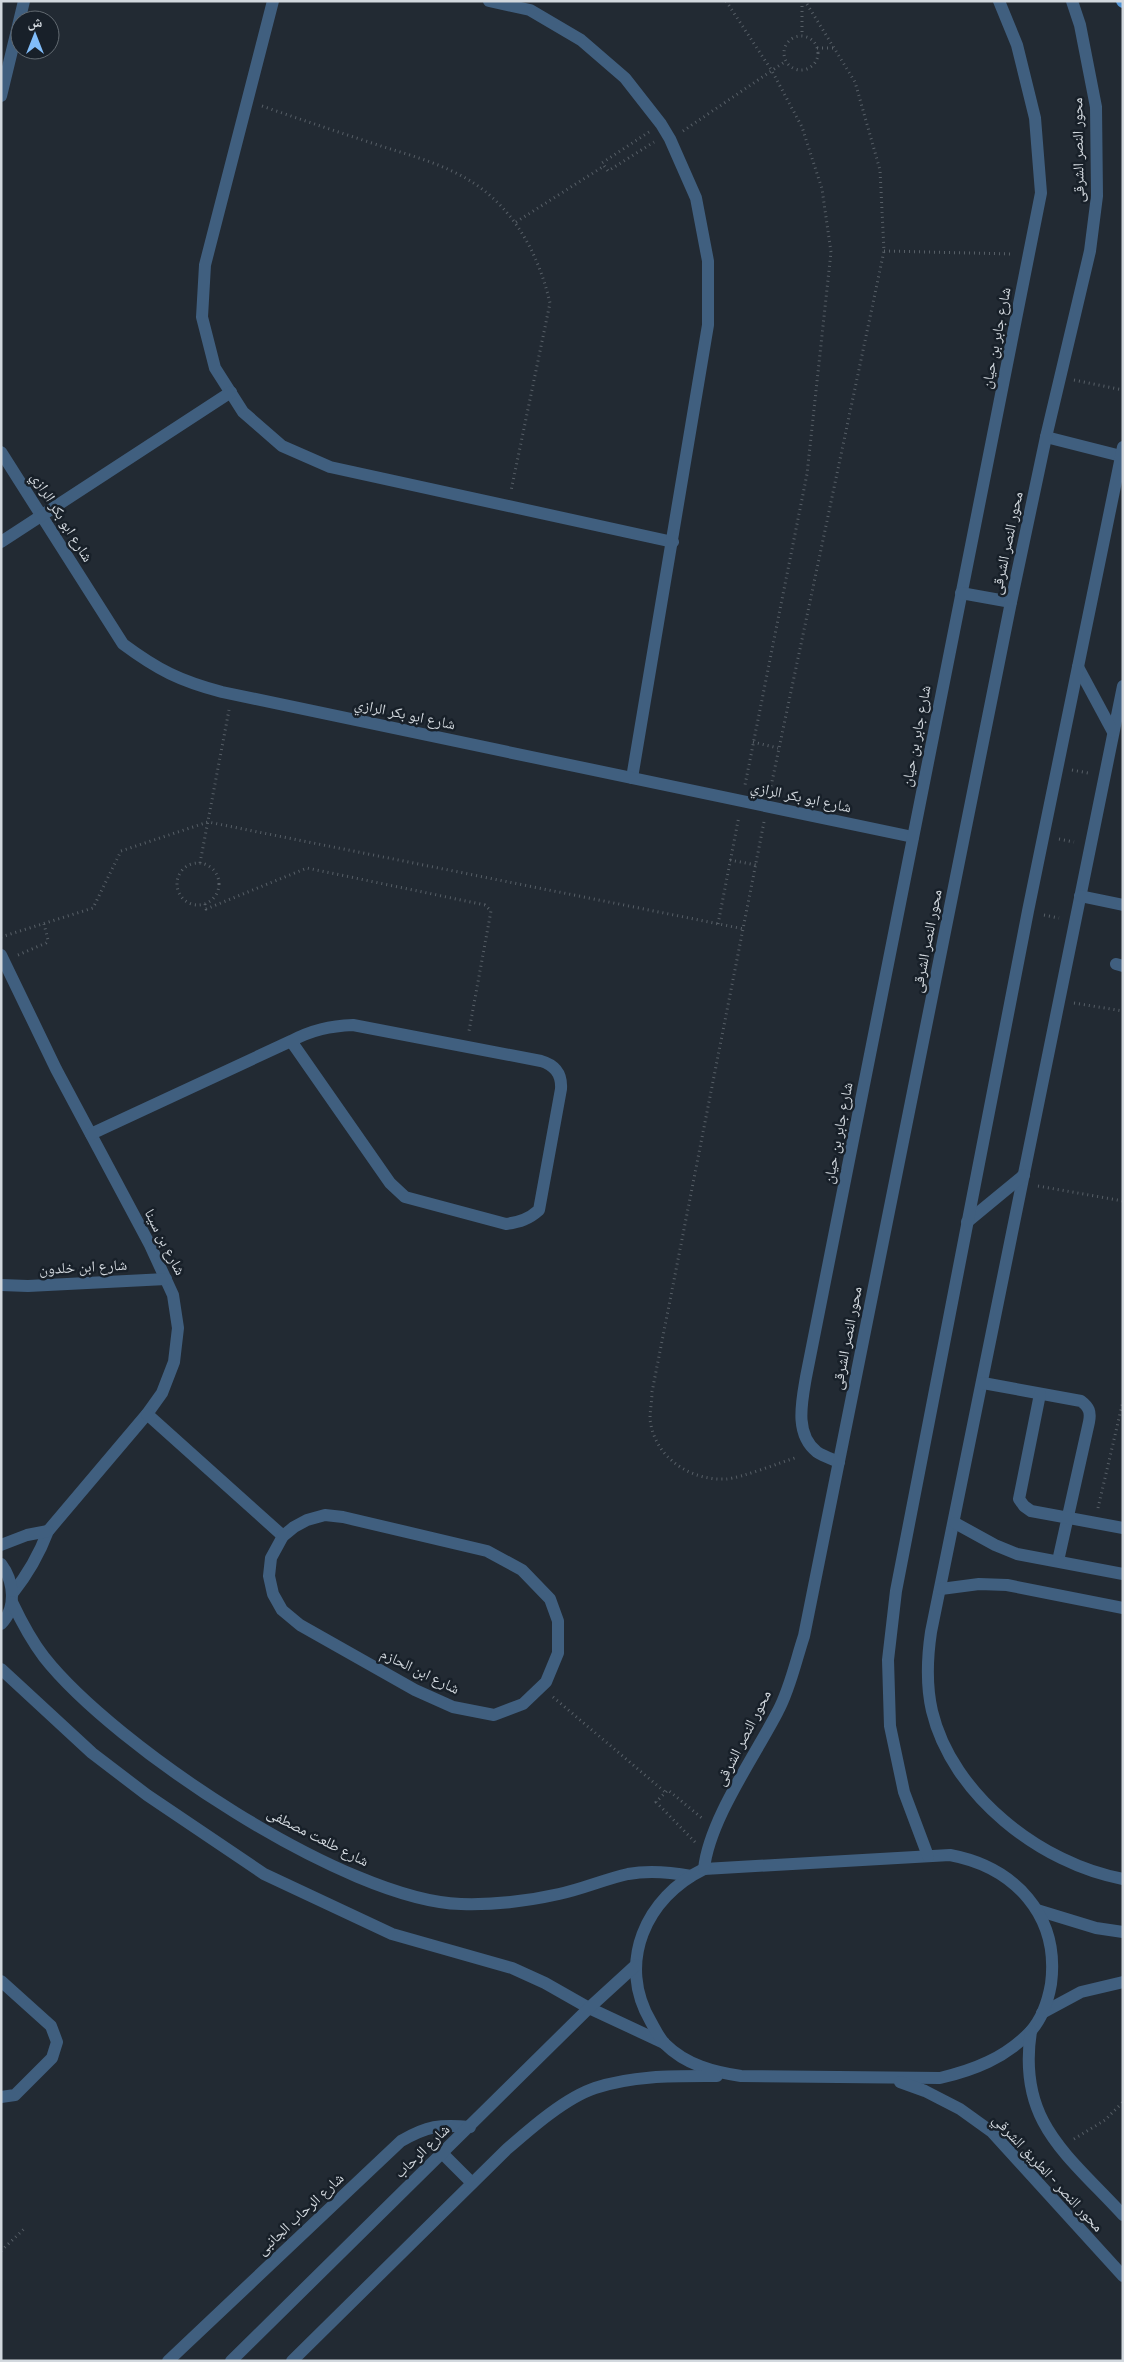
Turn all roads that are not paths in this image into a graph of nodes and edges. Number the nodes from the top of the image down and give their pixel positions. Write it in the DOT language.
graph roads {
  1 [pos="24,1"];
  2 [pos="274,1"];
  3 [pos="489,1"];
  4 [pos="999,1"];
  5 [pos="1072,1"];
  6 [pos="1,96"];
  7 [pos="231,392"];
  8 [pos="1046,437"];
  9 [pos="1122,451"];
  10 [pos="1,452"];
  11 [pos="42,516"];
  12 [pos="1,542"];
  13 [pos="673,542"];
  14 [pos="961,593"];
  15 [pos="1011,602"];
  16 [pos="1078,667"];
  17 [pos="1123,686"];
  18 [pos="1112,732"];
  19 [pos="632,778"];
  20 [pos="913,837"];
  21 [pos="1080,896"];
  22 [pos="1123,905"];
  23 [pos="3,958"];
  24 [pos="291,1041"];
  25 [pos="91,1134"];
  26 [pos="1024,1179"];
  27 [pos="967,1222"];
  28 [pos="166,1279"];
  29 [pos="1,1285"];
  30 [pos="983,1383"];
  31 [pos="1040,1394"];
  32 [pos="148,1414"];
  33 [pos="839,1462"];
  34 [pos="1069,1518"];
  35 [pos="955,1523"];
  36 [pos="1123,1528"];
  37 [pos="48,1531"];
  38 [pos="283,1536"];
  39 [pos="1,1544"];
  40 [pos="1058,1561"];
  41 [pos="1,1564"];
  42 [pos="1123,1574"];
  43 [pos="941,1589"];
  44 [pos="12,1598"];
  45 [pos="1123,1608"];
  46 [pos="1,1624"];
  47 [pos="1,1668"];
  48 [pos="928,1856"];
  49 [pos="704,1869"];
  50 [pos="691,1876"];
  51 [pos="1123,1879"];
  52 [pos="1037,1910"];
  53 [pos="1123,1932"];
  54 [pos="636,1965"];
  55 [pos="1,1981"];
  56 [pos="1123,1982"];
  57 [pos="589,2008"];
  58 [pos="1042,2013"];
  59 [pos="1031,2031"];
  60 [pos="665,2044"];
  61 [pos="742,2076"];
  62 [pos="888,2079"];
  63 [pos="1,2097"];
  64 [pos="470,2127"];
  65 [pos="442,2153"];
  66 [pos="472,2183"];
  67 [pos="1123,2215"];
  68 [pos="1123,2276"];
  69 [pos="297,2358"];
  70 [pos="168,2361"];
  71 [pos="231,2361"];
  1 -- 6 [label="street"];
  2 -- 7 [label="street"];
  3 -- 13 [label="street"];
  4 -- 14 [label="street, شارع جابر بن حيان"];
  5 -- 8 [label="street, محور النصر الشرقى"];
  7 -- 11 [label="street"];
  7 -- 13 [label="street"];
  8 -- 9 [label="street"];
  8 -- 15 [label="street, محور النصر الشرقى"];
  9 -- 16 [label="street"];
  10 -- 11 [label="street, شارع ابو بكر الرازي"];
  11 -- 12 [label="street"];
  11 -- 19 [label="street, شارع ابو بكر الرازي"];
  13 -- 19 [label="street"];
  14 -- 15 [label="street"];
  14 -- 20 [label="street, شارع جابر بن حيان"];
  15 -- 33 [label="street, محور النصر الشرقى"];
  16 -- 18 [label="street"];
  16 -- 27 [label="street"];
  17 -- 18 [label="street"];
  18 -- 21 [label="street"];
  19 -- 20 [label="street, شارع ابو بكر الرازي"];
  20 -- 33 [label="street, شارع جابر بن حيان"];
  21 -- 22 [label="street"];
  21 -- 26 [label="street"];
  23 -- 25 [label="street, شارع بن سينا"];
  24 -- 24 [label="street"];
  24 -- 25 [label="street"];
  25 -- 28 [label="street, شارع بن سينا"];
  26 -- 27 [label="street"];
  26 -- 30 [label="street"];
  27 -- 48 [label="street"];
  28 -- 29 [label="street, شارع ابن خلدون"];
  28 -- 32 [label="street, شارع بن سينا"];
  30 -- 31 [label="street"];
  30 -- 35 [label="street"];
  31 -- 34 [label="street"];
  31 -- 34 [label="street"];
  32 -- 37 [label="street, شارع بن سينا"];
  32 -- 38 [label="street"];
  33 -- 49 [label="street, محور النصر الشرقى"];
  34 -- 36 [label="street"];
  34 -- 40 [label="street"];
  35 -- 40 [label="street"];
  35 -- 43 [label="street"];
  37 -- 39 [label="street"];
  37 -- 44 [label="street, شارع بن سينا"];
  38 -- 38 [label="street, شارع ابن الحازم"];
  40 -- 42 [label="street"];
  41 -- 44 [label="street, شارع طلعت مصطفى"];
  43 -- 45 [label="street"];
  43 -- 51 [label="street"];
  44 -- 46 [label="street, شارع بن سينا"];
  44 -- 50 [label="street, شارع طلعت مصطفى"];
  47 -- 57 [label="street"];
  48 -- 49 [label="street"];
  48 -- 52 [label="street"];
  49 -- 50 [label="street"];
  50 -- 54 [label="street"];
  52 -- 53 [label="street"];
  52 -- 58 [label="street"];
  54 -- 57 [label="street, شارع الرحاب"];
  54 -- 60 [label="street"];
  55 -- 63 [label="street"];
  56 -- 58 [label="street"];
  57 -- 60 [label="street"];
  57 -- 64 [label="street, شارع الرحاب"];
  58 -- 59 [label="street"];
  59 -- 62 [label="street"];
  59 -- 67 [label="street, محور النصر - الطريق الشرقي"];
  60 -- 61 [label="street"];
  61 -- 62 [label="street"];
  61 -- 66 [label="street"];
  62 -- 68 [label="street, محور النصر - الطريق الشرقي"];
  64 -- 65 [label="street, شارع الرحاب"];
  64 -- 70 [label="street, شارع الرحاب الجانبى"];
  65 -- 66 [label="street"];
  65 -- 71 [label="street, شارع الرحاب"];
  66 -- 69 [label="street"];
}
